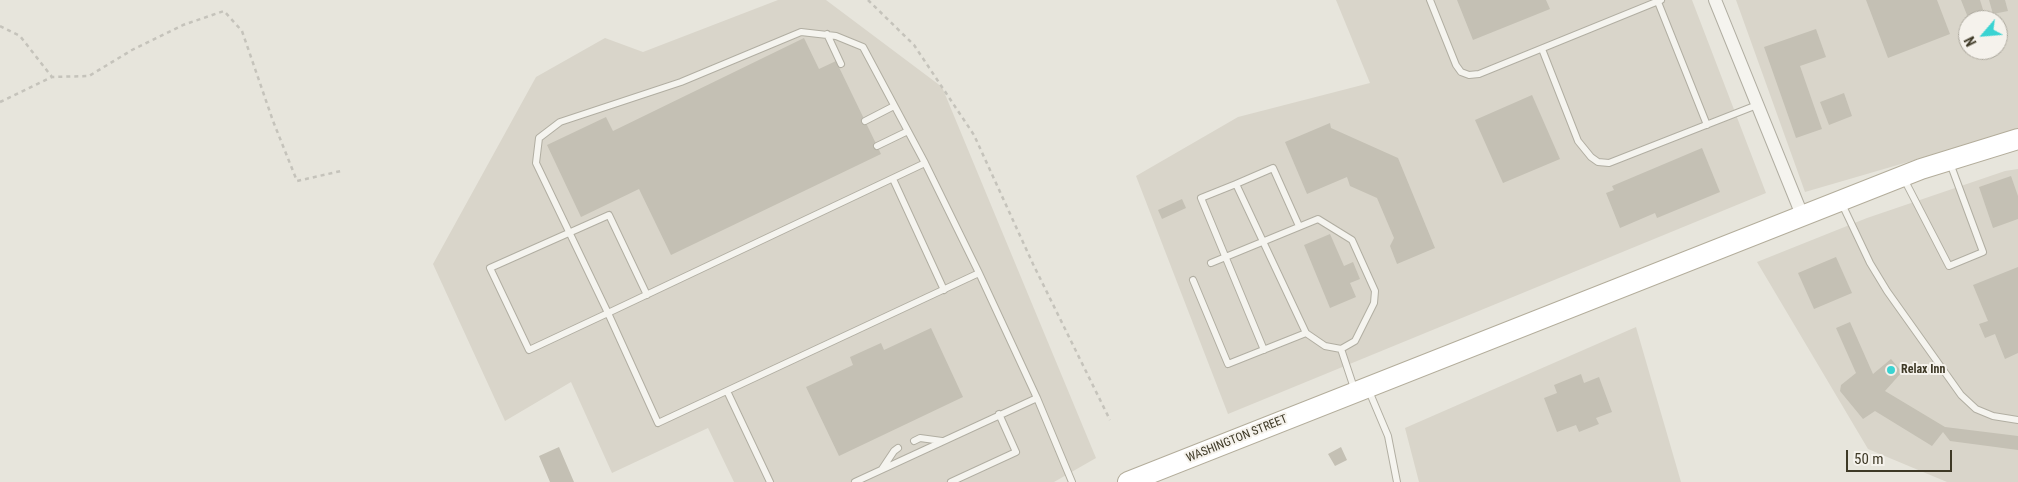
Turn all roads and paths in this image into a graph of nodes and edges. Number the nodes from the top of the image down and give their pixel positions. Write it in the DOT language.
graph roads {
  1 [pos="868,0"];
  2 [pos="1430,0"];
  3 [pos="1715,0"];
  4 [pos="1660,1"];
  5 [pos="0,26"];
  6 [pos="827,34"];
  7 [pos="1542,49"];
  8 [pos="841,64"];
  9 [pos="52,77"];
  10 [pos="0,102"];
  11 [pos="1758,105"];
  12 [pos="894,106"];
  13 [pos="865,121"];
  14 [pos="1707,125"];
  15 [pos="908,131"];
  16 [pos="2018,139"];
  17 [pos="877,146"];
  18 [pos="1949,160"];
  19 [pos="925,163"];
  20 [pos="341,171"];
  21 [pos="1902,176"];
  22 [pos="893,179"];
  23 [pos="1236,184"];
  24 [pos="1840,201"];
  25 [pos="1802,215"];
  26 [pos="1299,226"];
  27 [pos="568,233"];
  28 [pos="1264,241"];
  29 [pos="1225,257"];
  30 [pos="1211,263"];
  31 [pos="979,273"];
  32 [pos="1193,280"];
  33 [pos="944,290"];
  34 [pos="647,295"];
  35 [pos="608,313"];
  36 [pos="1306,333"];
  37 [pos="1341,349"];
  38 [pos="1264,350"];
  39 [pos="727,391"];
  40 [pos="1356,392"];
  41 [pos="1037,398"];
  42 [pos="1000,414"];
  43 [pos="1110,420"];
  44 [pos="2018,420"];
  45 [pos="914,441"];
  46 [pos="943,441"];
  47 [pos="898,448"];
  48 [pos="882,469"];
  49 [pos="770,482"];
  50 [pos="855,482"];
  51 [pos="951,482"];
  52 [pos="1072,482"];
  53 [pos="1128,482"];
  54 [pos="1397,482"];
  1 -- 43 [label="path"];
  2 -- 7 [label="lane"];
  3 -- 11 [label="street"];
  4 -- 7 [label="lane"];
  4 -- 14 [label="lane"];
  5 -- 9 [label="path"];
  6 -- 8 [label="lane"];
  6 -- 12 [label="lane"];
  6 -- 27 [label="lane"];
  7 -- 14 [label="lane"];
  9 -- 10 [label="path"];
  9 -- 20 [label="path"];
  11 -- 14 [label="lane"];
  11 -- 25 [label="street"];
  12 -- 13 [label="lane"];
  12 -- 15 [label="lane"];
  15 -- 17 [label="lane"];
  15 -- 19 [label="lane"];
  16 -- 18 [label="main road, WASHINGTON STREET"];
  18 -- 21 [label="main road, WASHINGTON STREET"];
  18 -- 21 [label="lane"];
  19 -- 22 [label="lane"];
  19 -- 31 [label="lane"];
  21 -- 24 [label="main road, WASHINGTON STREET"];
  22 -- 33 [label="lane"];
  22 -- 34 [label="lane"];
  23 -- 26 [label="lane"];
  23 -- 28 [label="lane"];
  23 -- 29 [label="lane"];
  24 -- 25 [label="main road, WASHINGTON STREET"];
  24 -- 44 [label="lane"];
  25 -- 40 [label="main road, WASHINGTON STREET"];
  26 -- 28 [label="lane"];
  26 -- 37 [label="lane"];
  27 -- 34 [label="lane"];
  27 -- 35 [label="lane"];
  27 -- 35 [label="lane"];
  28 -- 29 [label="lane"];
  28 -- 36 [label="lane"];
  29 -- 30 [label="lane"];
  29 -- 38 [label="lane"];
  31 -- 33 [label="lane"];
  31 -- 41 [label="lane"];
  32 -- 38 [label="lane"];
  33 -- 39 [label="lane"];
  34 -- 35 [label="lane"];
  35 -- 39 [label="lane"];
  36 -- 37 [label="lane"];
  36 -- 38 [label="lane"];
  37 -- 40 [label="lane"];
  39 -- 49 [label="lane"];
  40 -- 53 [label="main road, WASHINGTON STREET"];
  40 -- 54 [label="lane"];
  41 -- 42 [label="lane"];
  41 -- 52 [label="lane"];
  42 -- 46 [label="lane"];
  42 -- 51 [label="lane"];
  45 -- 46 [label="lane"];
  46 -- 48 [label="lane"];
  47 -- 48 [label="lane"];
  48 -- 50 [label="lane"];
}
